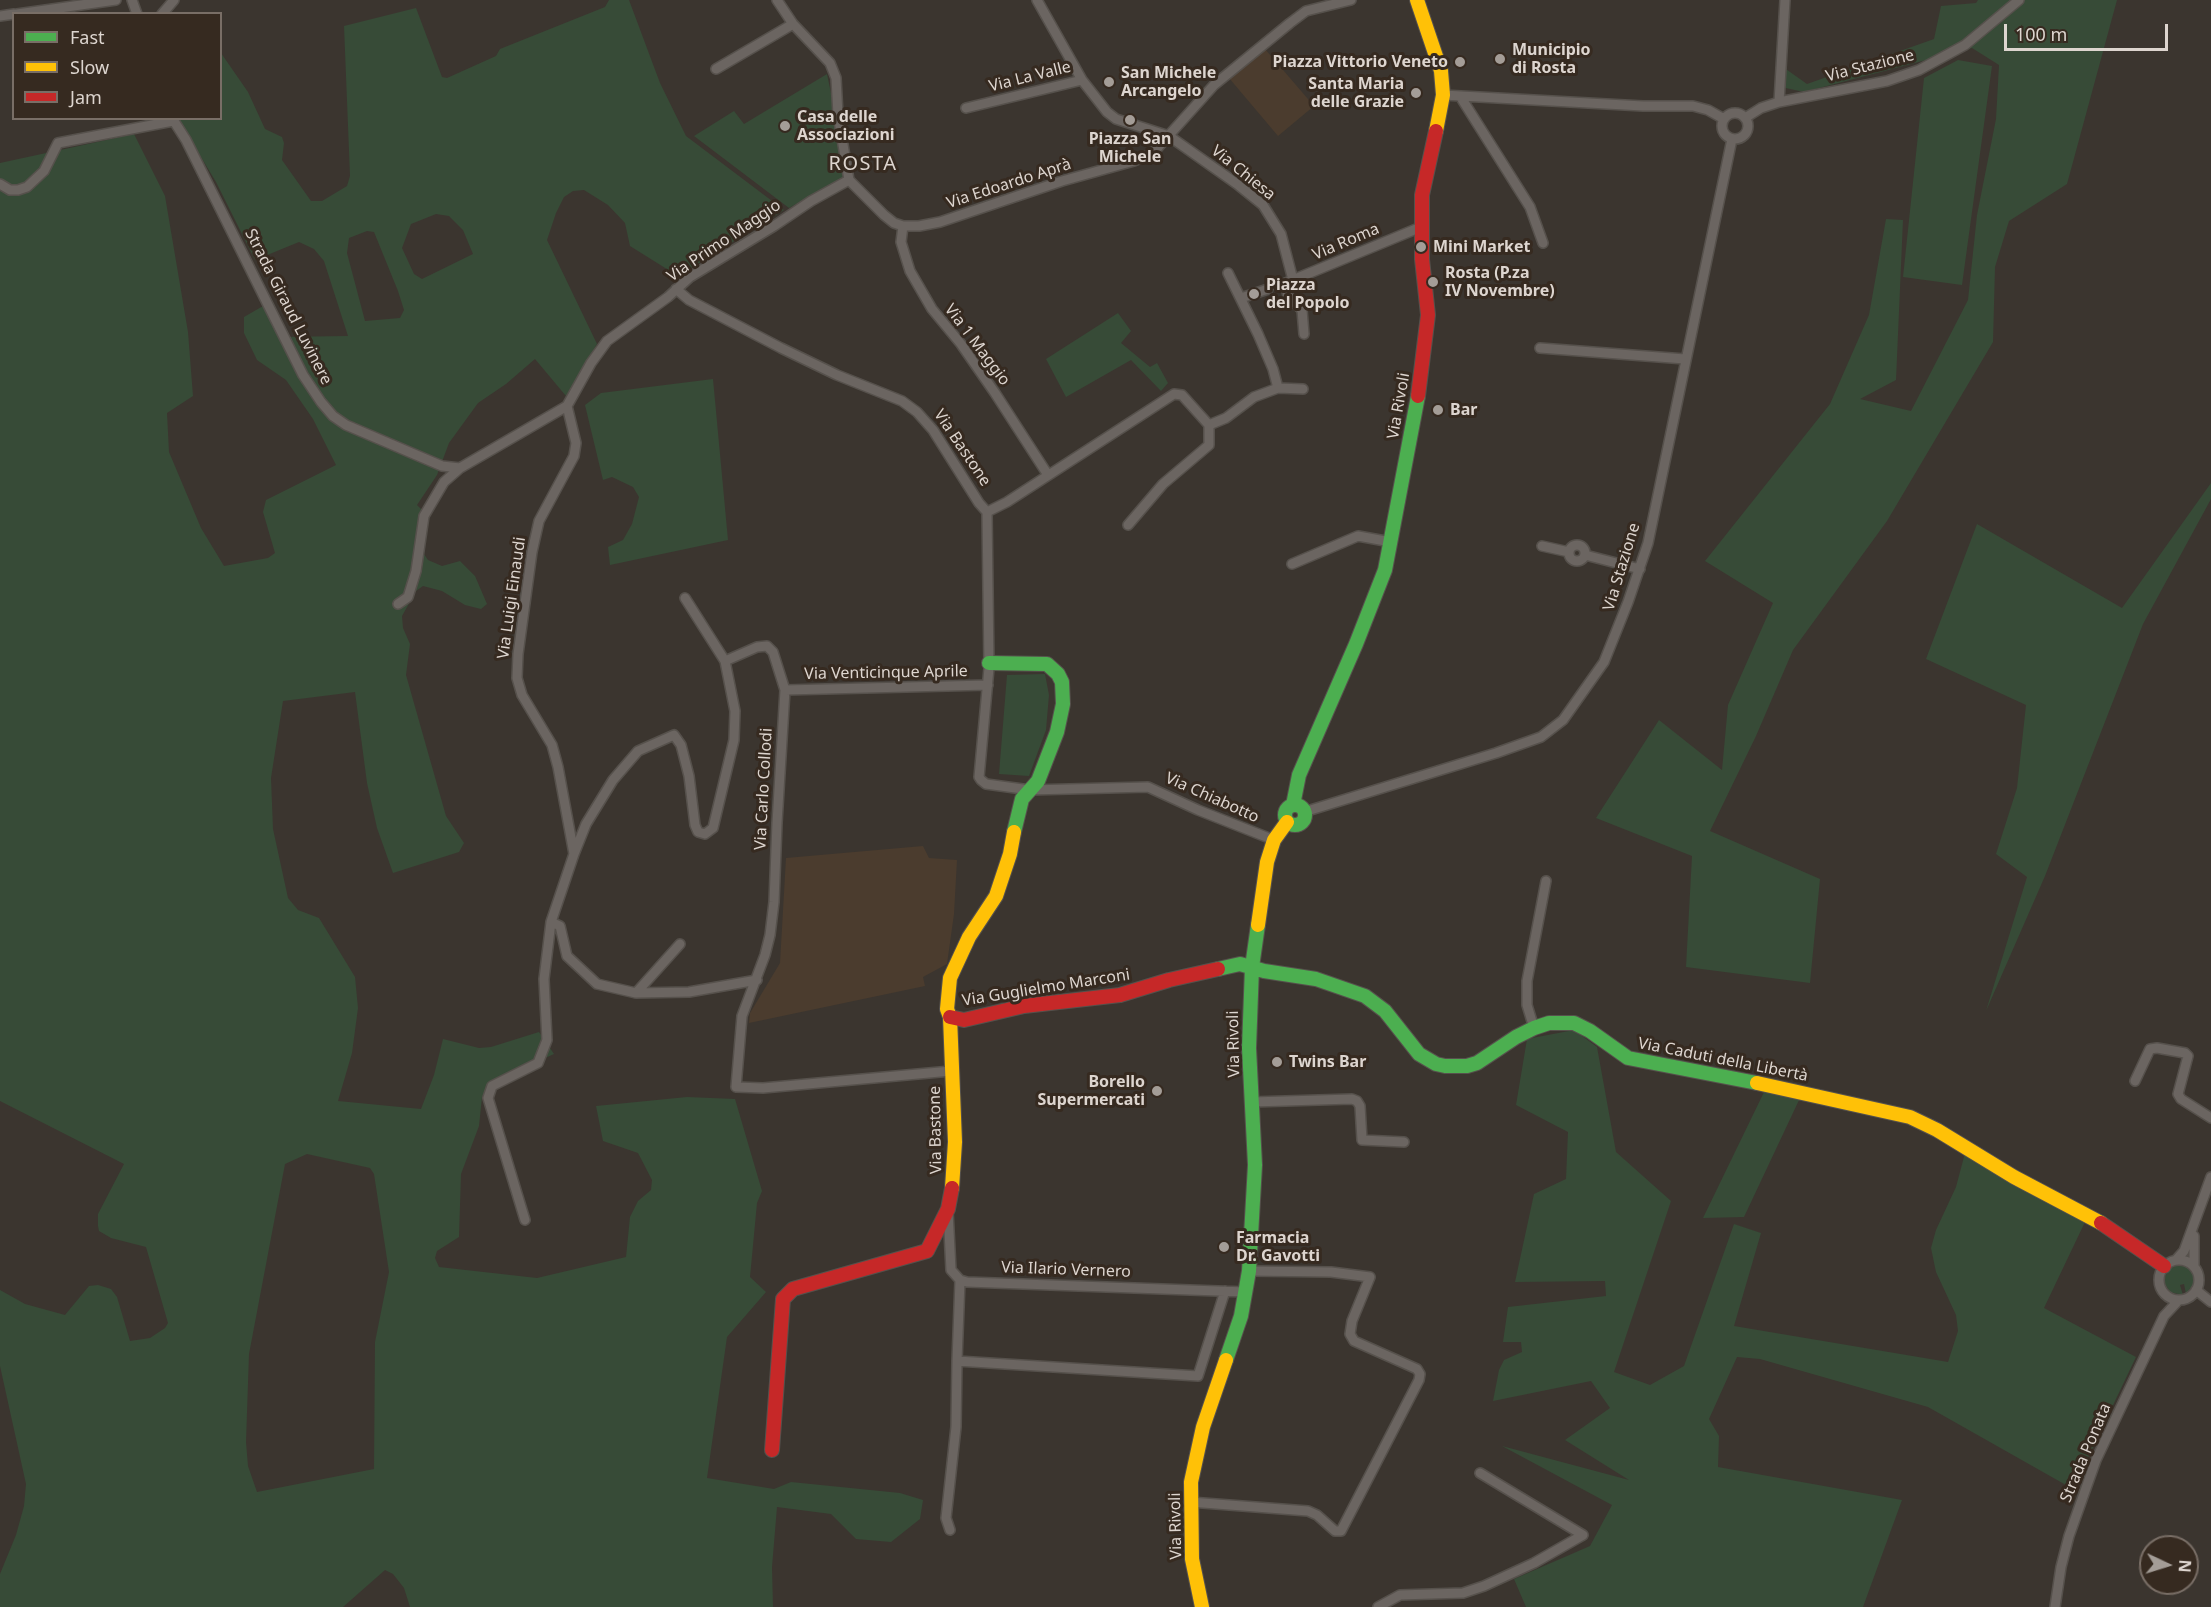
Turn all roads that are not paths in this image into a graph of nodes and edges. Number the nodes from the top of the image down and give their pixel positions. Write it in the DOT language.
graph roads {
  1 [pos="116,0"];
  2 [pos="174,0"];
  3 [pos="777,0"];
  4 [pos="1037,0"];
  5 [pos="1351,0"];
  6 [pos="1417,0"];
  7 [pos="1785,0"];
  8 [pos="2019,0"];
  9 [pos="29,12"];
  10 [pos="164,12"];
  11 [pos="793,24"];
  12 [pos="716,69"];
  13 [pos="1082,80"];
  14 [pos="1443,95"];
  15 [pos="1460,96"];
  16 [pos="1779,102"];
  17 [pos="966,108"];
  18 [pos="1745,118"];
  19 [pos="1724,119"];
  20 [pos="172,120"];
  21 [pos="1169,136"];
  22 [pos="1732,139"];
  23 [pos="849,180"];
  24 [pos="0,184"];
  25 [pos="903,226"];
  26 [pos="1421,227"];
  27 [pos="1543,243"];
  28 [pos="1228,273"];
  29 [pos="1287,282"];
  30 [pos="676,289"];
  31 [pos="1268,289"];
  32 [pos="1241,298"];
  33 [pos="1304,334"];
  34 [pos="1540,348"];
  35 [pos="1685,359"];
  36 [pos="1278,388"];
  37 [pos="1303,389"];
  38 [pos="567,406"];
  39 [pos="1212,424"];
  40 [pos="460,468"];
  41 [pos="1048,475"];
  42 [pos="987,512"];
  43 [pos="1128,525"];
  44 [pos="1391,542"];
  45 [pos="1542,546"];
  46 [pos="1292,564"];
  47 [pos="1640,569"];
  48 [pos="685,598"];
  49 [pos="398,604"];
  50 [pos="725,661"];
  51 [pos="989,663"];
  52 [pos="988,685"];
  53 [pos="785,690"];
  54 [pos="1030,790"];
  55 [pos="1298,809"];
  56 [pos="1274,840"];
  57 [pos="574,854"];
  58 [pos="1546,881"];
  59 [pos="551,922"];
  60 [pos="680,944"];
  61 [pos="1252,967"];
  62 [pos="757,980"];
  63 [pos="636,993"];
  64 [pos="950,1017"];
  65 [pos="1534,1028"];
  66 [pos="951,1071"];
  67 [pos="2135,1081"];
  68 [pos="1252,1102"];
  69 [pos="2211,1118"];
  70 [pos="1404,1142"];
  71 [pos="2211,1177"];
  72 [pos="948,1209"];
  73 [pos="525,1220"];
  74 [pos="2196,1223"];
  75 [pos="2170,1263"];
  76 [pos="2194,1267"];
  77 [pos="1249,1271"];
  78 [pos="960,1280"];
  79 [pos="2196,1290"];
  80 [pos="1225,1291"];
  81 [pos="1246,1292"];
  82 [pos="2164,1294"];
  83 [pos="2178,1301"];
  84 [pos="2211,1302"];
  85 [pos="2164,1316"];
  86 [pos="957,1361"];
  87 [pos="772,1450"];
  88 [pos="1479,1473"];
  89 [pos="1190,1502"];
  90 [pos="950,1530"];
  91 [pos="1202,1607"];
  92 [pos="1378,1607"];
  93 [pos="2055,1607"];
  1 -- 9 [label="street"];
  2 -- 10 [label="street"];
  3 -- 11 [label="street"];
  4 -- 13 [label="street, Via La Valle"];
  5 -- 21 [label="street, Via Edoardo Aprà"];
  6 -- 14 [label="street, Via Rivoli"];
  7 -- 16 [label="street"];
  8 -- 16 [label="street, Via Stazione"];
  11 -- 12 [label="street"];
  11 -- 23 [label="street"];
  13 -- 17 [label="street, Via La Valle"];
  13 -- 21 [label="street"];
  14 -- 15 [label="street"];
  14 -- 26 [label="street, Via Rivoli"];
  15 -- 19 [label="street"];
  15 -- 27 [label="street"];
  16 -- 18 [label="street, Via Stazione"];
  18 -- 19 [label="street"];
  18 -- 22 [label="street"];
  19 -- 22 [label="street"];
  20 -- 24 [label="street"];
  20 -- 40 [label="street, Strada Giraud Luvinere"];
  21 -- 25 [label="street, Via Edoardo Aprà"];
  21 -- 29 [label="street, Via Chiesa"];
  22 -- 35 [label="street, Via Stazione"];
  23 -- 25 [label="street"];
  23 -- 30 [label="street, Via Primo Maggio"];
  25 -- 41 [label="street, Via 1 Maggio"];
  26 -- 29 [label="street, Via Roma"];
  26 -- 44 [label="street, Via Rivoli"];
  28 -- 32 [label="street"];
  29 -- 33 [label="street, Via Chiesa"];
  30 -- 38 [label="street, Via Primo Maggio"];
  30 -- 42 [label="street, Via Bastone"];
  31 -- 32 [label="street"];
  32 -- 36 [label="street"];
  34 -- 35 [label="street"];
  35 -- 47 [label="street, Via Stazione"];
  36 -- 37 [label="street"];
  36 -- 39 [label="street"];
  38 -- 40 [label="street, Via Primo Maggio"];
  38 -- 57 [label="street, Via Luigi Einaudi"];
  39 -- 41 [label="street"];
  39 -- 43 [label="street"];
  40 -- 49 [label="street, Via Primo Maggio"];
  41 -- 42 [label="street"];
  42 -- 51 [label="street, Via Bastone"];
  44 -- 46 [label="street"];
  44 -- 55 [label="street, Via Rivoli"];
  45 -- 47 [label="street"];
  47 -- 55 [label="street, Via Stazione"];
  48 -- 50 [label="street"];
  50 -- 53 [label="street, Via Carlo Collodi"];
  50 -- 57 [label="street"];
  51 -- 52 [label="street, Via Bastone"];
  51 -- 54 [label="street, Via Bastone"];
  52 -- 53 [label="street, Via Venticinque Aprile"];
  52 -- 54 [label="street, Via Bastone"];
  53 -- 62 [label="street, Via Carlo Collodi"];
  54 -- 56 [label="street, Via Chiabotto"];
  54 -- 64 [label="street, Via Bastone"];
  55 -- 56 [label="street, Via Rivoli"];
  56 -- 61 [label="street, Via Rivoli"];
  57 -- 59 [label="street, Via Luigi Einaudi"];
  58 -- 65 [label="street"];
  59 -- 63 [label="street"];
  59 -- 73 [label="street, Via Luigi Einaudi"];
  60 -- 63 [label="street"];
  61 -- 64 [label="street, Via Guglielmo Marconi"];
  61 -- 65 [label="street, Via Caduti della Libertà"];
  61 -- 68 [label="street, Via Rivoli"];
  62 -- 63 [label="street"];
  62 -- 66 [label="street, Via Carlo Collodi"];
  64 -- 66 [label="street, Via Bastone"];
  65 -- 75 [label="street, Via Caduti della Libertà"];
  66 -- 72 [label="street, Via Bastone"];
  67 -- 69 [label="street"];
  68 -- 70 [label="street"];
  68 -- 77 [label="street, Via Rivoli"];
  71 -- 74 [label="street"];
  72 -- 78 [label="street"];
  72 -- 87 [label="street, Via Bastone"];
  74 -- 75 [label="street"];
  74 -- 76 [label="street"];
  75 -- 76 [label="street"];
  75 -- 82 [label="street"];
  76 -- 79 [label="street"];
  77 -- 81 [label="street, Via Rivoli"];
  77 -- 89 [label="street"];
  78 -- 80 [label="street, Via Ilario Vernero"];
  78 -- 86 [label="street"];
  79 -- 83 [label="street"];
  79 -- 84 [label="street"];
  80 -- 81 [label="street, Via Ilario Vernero"];
  80 -- 86 [label="street"];
  81 -- 89 [label="street, Via Rivoli"];
  82 -- 83 [label="street"];
  82 -- 85 [label="street, Strada Ponata"];
  83 -- 85 [label="street, Strada Ponata"];
  85 -- 93 [label="street, Strada Ponata"];
  86 -- 90 [label="street"];
  88 -- 92 [label="street"];
  89 -- 91 [label="street, Via Rivoli"];
}
